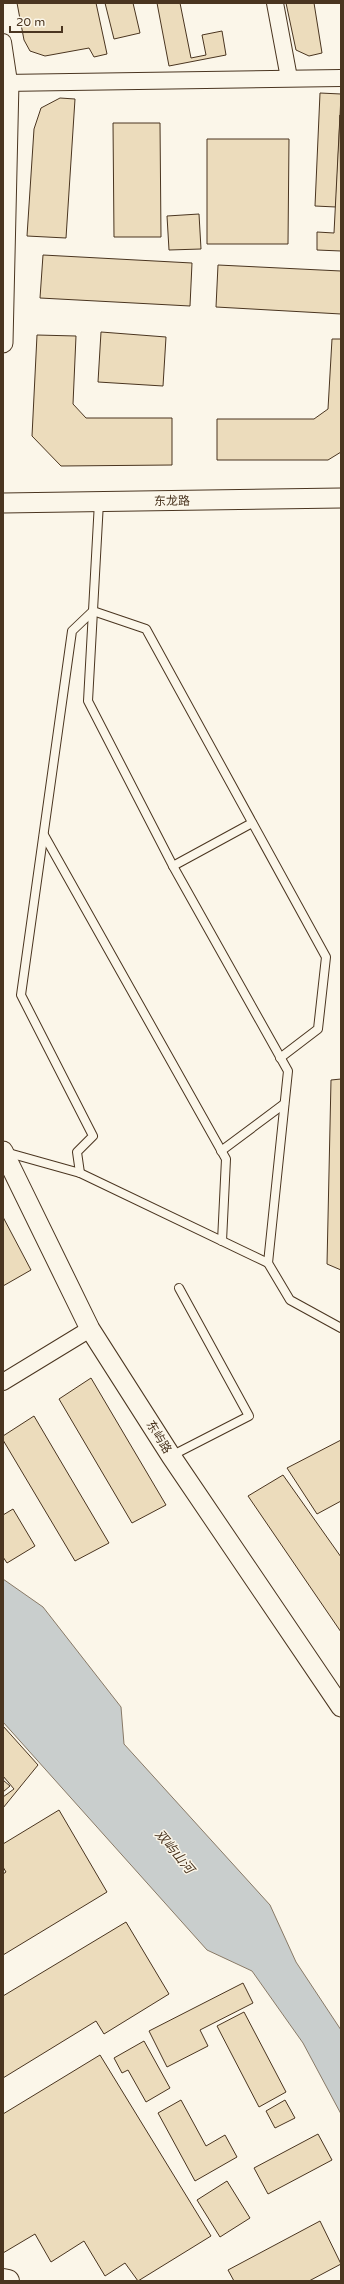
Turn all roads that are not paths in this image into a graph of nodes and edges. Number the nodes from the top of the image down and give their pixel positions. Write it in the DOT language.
graph roads {
  1 [pos="275,3"];
  2 [pos="3,42"];
  3 [pos="289,78"];
  4 [pos="341,78"];
  5 [pos="6,82"];
  6 [pos="3,343"];
  7 [pos="341,498"];
  8 [pos="99,502"];
  9 [pos="3,503"];
  10 [pos="93,611"];
  11 [pos="252,823"];
  12 [pos="44,835"];
  13 [pos="173,866"];
  14 [pos="280,1058"];
  15 [pos="284,1104"];
  16 [pos="221,1151"];
  17 [pos="4,1152"];
  18 [pos="80,1173"];
  19 [pos="222,1241"];
  20 [pos="268,1263"];
  21 [pos="179,1288"];
  22 [pos="341,1328"];
  23 [pos="90,1329"];
  24 [pos="3,1382"];
  25 [pos="171,1456"];
  26 [pos="341,1707"];
  27 [pos="3,2280"];
  28 [pos="8,2281"];
  1 -- 3 [label="street"];
  2 -- 5 [label="street"];
  3 -- 4 [label="street"];
  3 -- 5 [label="street"];
  5 -- 6 [label="street"];
  7 -- 8 [label="street, 东龙路"];
  8 -- 9 [label="street, 东龙路"];
  8 -- 10 [label="lane"];
  10 -- 11 [label="lane"];
  10 -- 12 [label="lane"];
  10 -- 13 [label="lane"];
  11 -- 13 [label="lane"];
  11 -- 14 [label="lane"];
  12 -- 16 [label="lane"];
  12 -- 18 [label="lane"];
  13 -- 14 [label="lane"];
  14 -- 15 [label="lane"];
  15 -- 16 [label="lane"];
  15 -- 20 [label="lane"];
  16 -- 19 [label="lane"];
  17 -- 18 [label="lane"];
  17 -- 23 [label="street, 东屿路"];
  18 -- 19 [label="lane"];
  19 -- 20 [label="lane"];
  20 -- 22 [label="lane"];
  21 -- 25 [label="lane"];
  23 -- 24 [label="street"];
  23 -- 25 [label="street, 东屿路"];
  25 -- 26 [label="street, 东屿路"];
  27 -- 28 [label="main road"];
}
